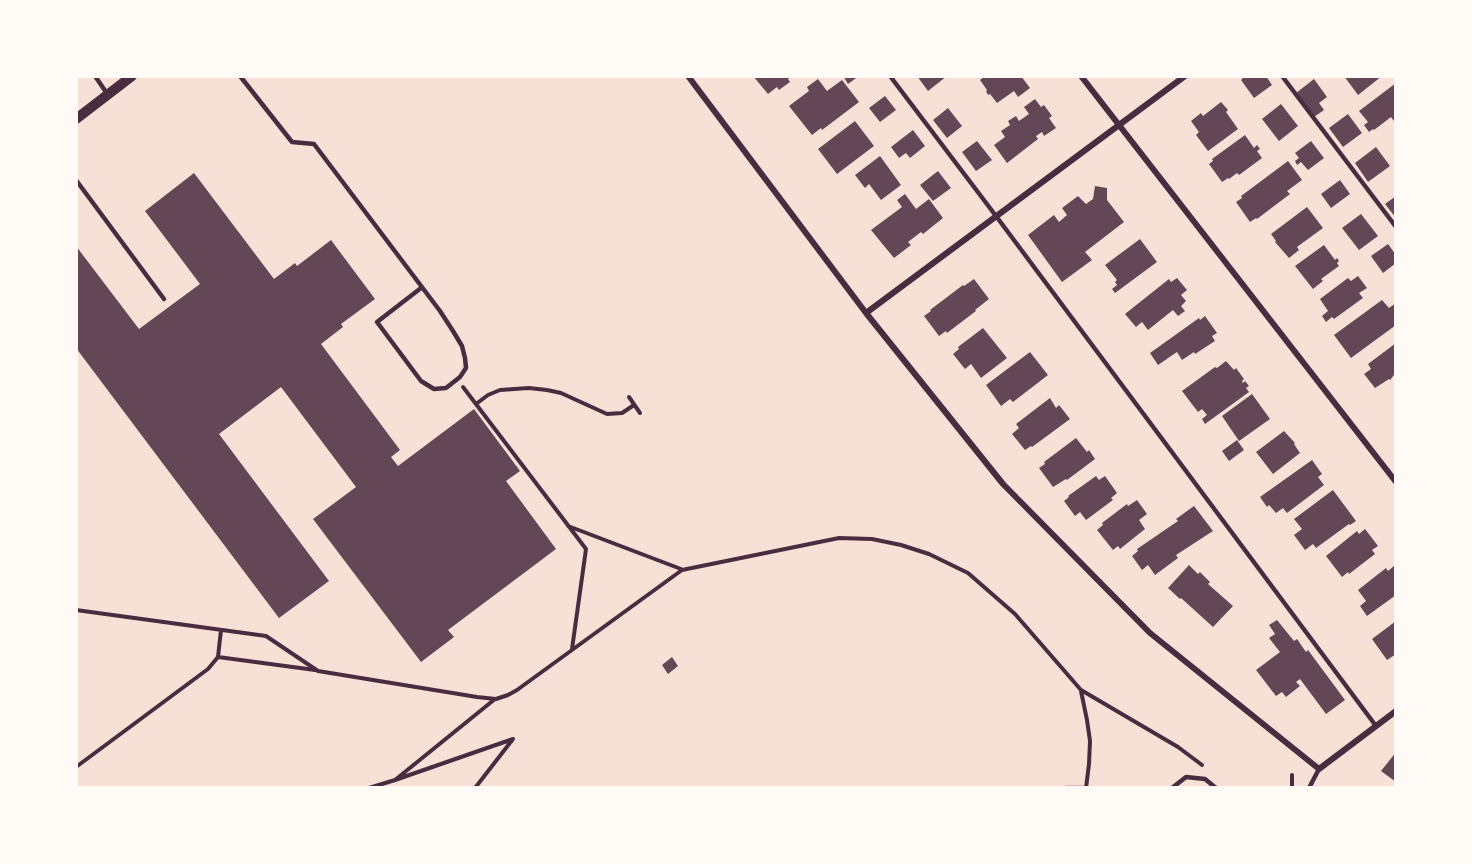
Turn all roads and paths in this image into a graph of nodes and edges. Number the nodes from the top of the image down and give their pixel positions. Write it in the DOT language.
graph roads {
  1 [pos="95,76"];
  2 [pos="132,76"];
  3 [pos="240,76"];
  4 [pos="688,76"];
  5 [pos="890,76"];
  6 [pos="1081,76"];
  7 [pos="1185,76"];
  8 [pos="1282,76"];
  9 [pos="108,95"];
  10 [pos="76,119"];
  11 [pos="1119,126"];
  12 [pos="76,180"];
  13 [pos="996,216"];
  14 [pos="1395,226"];
  15 [pos="421,288"];
  16 [pos="164,299"];
  17 [pos="866,313"];
  18 [pos="457,379"];
  19 [pos="629,397"];
  20 [pos="476,404"];
  21 [pos="635,404"];
  22 [pos="640,412"];
  23 [pos="1395,482"];
  24 [pos="567,525"];
  25 [pos="682,570"];
  26 [pos="76,610"];
  27 [pos="221,630"];
  28 [pos="572,649"];
  29 [pos="218,657"];
  30 [pos="318,670"];
  31 [pos="1081,690"];
  32 [pos="496,699"];
  33 [pos="1395,711"];
  34 [pos="1376,726"];
  35 [pos="76,767"];
  36 [pos="1204,768"];
  37 [pos="1319,769"];
  38 [pos="1292,775"];
  39 [pos="395,780"];
  40 [pos="369,788"];
  41 [pos="475,788"];
  42 [pos="1086,788"];
  43 [pos="1172,788"];
  44 [pos="1216,788"];
  45 [pos="1292,788"];
  46 [pos="1309,788"];
  1 -- 9 [label="lane"];
  2 -- 9 [label="street"];
  3 -- 15 [label="lane"];
  4 -- 17 [label="street"];
  5 -- 13 [label="lane"];
  6 -- 11 [label="street"];
  7 -- 11 [label="street"];
  8 -- 14 [label="lane"];
  9 -- 10 [label="street"];
  11 -- 13 [label="street"];
  11 -- 23 [label="street"];
  12 -- 16 [label="lane"];
  13 -- 17 [label="street"];
  13 -- 34 [label="lane"];
  15 -- 18 [label="lane"];
  15 -- 18 [label="lane"];
  17 -- 37 [label="street"];
  18 -- 20 [label="path"];
  19 -- 21 [label="path"];
  20 -- 21 [label="path"];
  20 -- 24 [label="path"];
  21 -- 22 [label="path"];
  24 -- 25 [label="path"];
  24 -- 28 [label="path"];
  25 -- 28 [label="path"];
  25 -- 31 [label="path"];
  26 -- 27 [label="path"];
  27 -- 29 [label="path"];
  27 -- 30 [label="path"];
  28 -- 32 [label="path"];
  29 -- 30 [label="path"];
  29 -- 35 [label="path"];
  30 -- 32 [label="path"];
  31 -- 36 [label="path"];
  31 -- 42 [label="path"];
  32 -- 39 [label="path"];
  33 -- 34 [label="street"];
  34 -- 37 [label="street"];
  37 -- 46 [label="lane"];
  38 -- 45 [label="path"];
  39 -- 40 [label="path"];
  39 -- 41 [label="path"];
  43 -- 44 [label="lane"];
}
